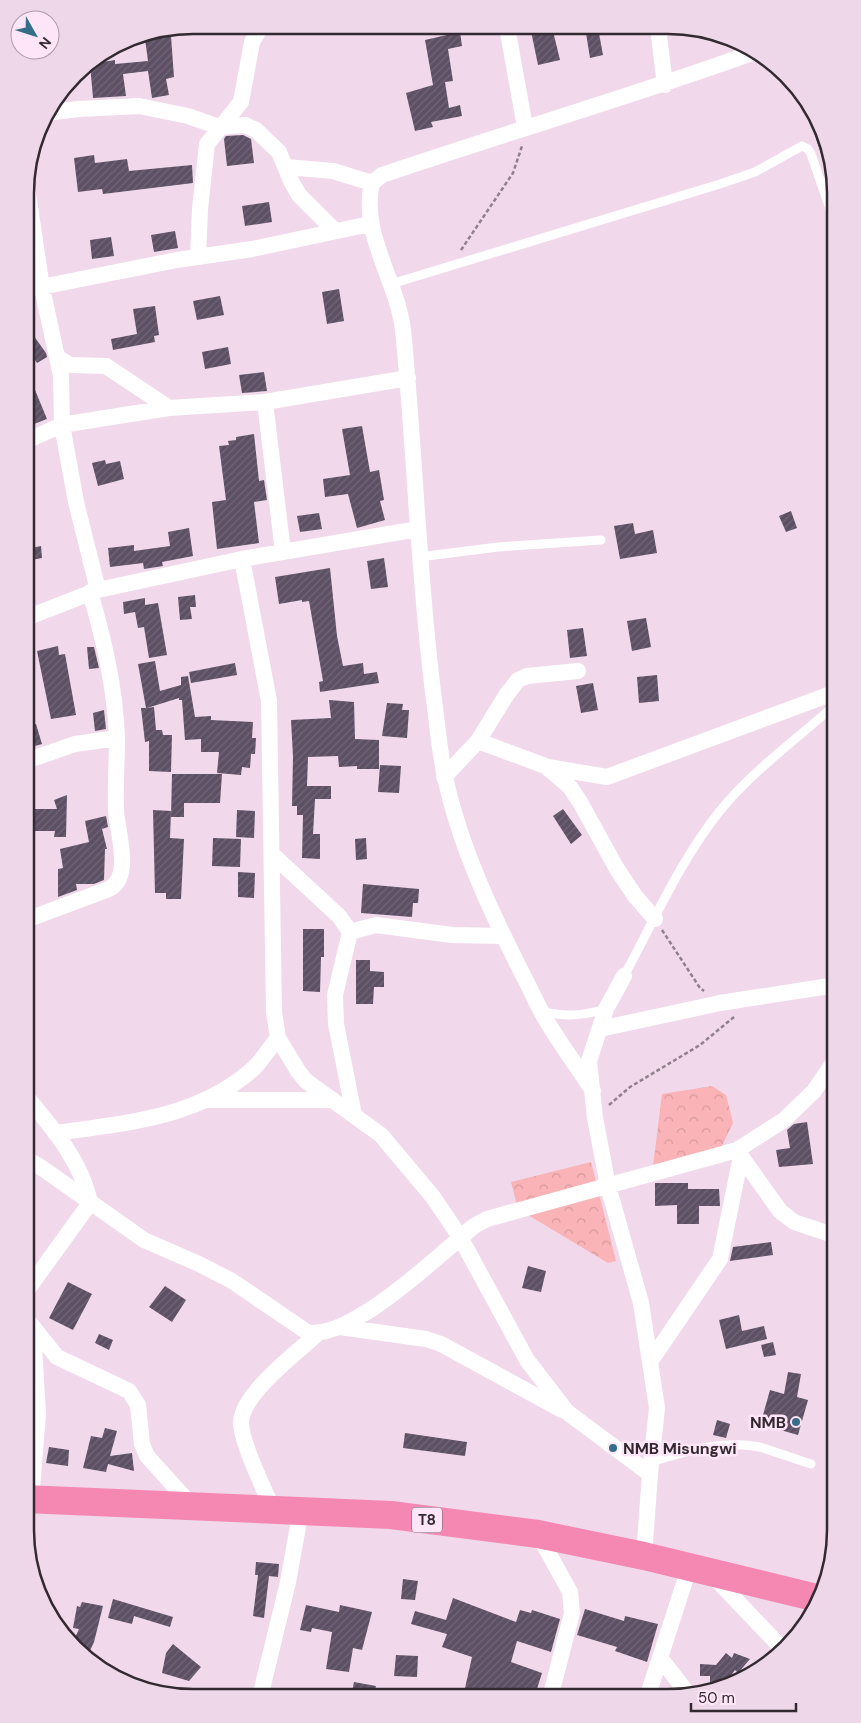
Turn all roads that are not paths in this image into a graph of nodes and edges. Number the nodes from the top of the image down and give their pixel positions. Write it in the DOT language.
graph roads {
  1 [pos="257,34"];
  2 [pos="508,34"];
  3 [pos="659,34"];
  4 [pos="747,55"];
  5 [pos="665,85"];
  6 [pos="56,112"];
  7 [pos="219,127"];
  8 [pos="525,127"];
  9 [pos="286,167"];
  10 [pos="372,183"];
  11 [pos="827,200"];
  12 [pos="370,224"];
  13 [pos="335,231"];
  14 [pos="198,257"];
  15 [pos="391,284"];
  16 [pos="34,289"];
  17 [pos="57,357"];
  18 [pos="408,378"];
  19 [pos="265,402"];
  20 [pos="169,408"];
  21 [pos="62,425"];
  22 [pos="34,437"];
  23 [pos="418,529"];
  24 [pos="601,540"];
  25 [pos="283,552"];
  26 [pos="419,558"];
  27 [pos="242,559"];
  28 [pos="94,591"];
  29 [pos="34,615"];
  30 [pos="578,671"];
  31 [pos="827,695"];
  32 [pos="827,712"];
  33 [pos="117,738"];
  34 [pos="478,740"];
  35 [pos="34,758"];
  36 [pos="548,767"];
  37 [pos="444,777"];
  38 [pos="273,855"];
  39 [pos="34,917"];
  40 [pos="655,919"];
  41 [pos="350,932"];
  42 [pos="503,936"];
  43 [pos="624,976"];
  44 [pos="827,986"];
  45 [pos="817,988"];
  46 [pos="827,993"];
  47 [pos="606,1010"];
  48 [pos="541,1011"];
  49 [pos="600,1029"];
  50 [pos="278,1038"];
  51 [pos="827,1072"];
  52 [pos="593,1091"];
  53 [pos="206,1100"];
  54 [pos="333,1100"];
  55 [pos="34,1106"];
  56 [pos="354,1115"];
  57 [pos="55,1134"];
  58 [pos="739,1153"];
  59 [pos="34,1163"];
  60 [pos="608,1186"];
  61 [pos="90,1203"];
  62 [pos="827,1233"];
  63 [pos="460,1238"];
  64 [pos="34,1281"];
  65 [pos="34,1327"];
  66 [pos="340,1327"];
  67 [pos="317,1334"];
  68 [pos="650,1362"];
  69 [pos="34,1372"];
  70 [pos="566,1412"];
  71 [pos="34,1448"];
  72 [pos="811,1464"];
  73 [pos="650,1468"];
  74 [pos="34,1499"];
  75 [pos="193,1507"];
  76 [pos="273,1510"];
  77 [pos="301,1510"];
  78 [pos="538,1534"];
  79 [pos="644,1556"];
  80 [pos="699,1571"];
  81 [pos="812,1597"];
  82 [pos="778,1646"];
  83 [pos="661,1659"];
  84 [pos="684,1688"];
  85 [pos="262,1689"];
  86 [pos="552,1689"];
  87 [pos="650,1689"];
  1 -- 7 [label="street"];
  2 -- 8 [label="street"];
  3 -- 5 [label="street"];
  4 -- 5 [label="street"];
  5 -- 8 [label="street"];
  6 -- 7 [label="street"];
  7 -- 9 [label="street"];
  7 -- 14 [label="street"];
  8 -- 10 [label="street"];
  9 -- 10 [label="street"];
  9 -- 13 [label="street"];
  10 -- 12 [label="street"];
  11 -- 15 [label="lane"];
  12 -- 13 [label="street"];
  12 -- 15 [label="street"];
  13 -- 14 [label="street"];
  14 -- 16 [label="street"];
  15 -- 18 [label="street"];
  16 -- 17 [label="street"];
  17 -- 20 [label="street"];
  17 -- 21 [label="street"];
  18 -- 19 [label="street"];
  18 -- 23 [label="street"];
  19 -- 20 [label="street"];
  19 -- 25 [label="street"];
  20 -- 21 [label="street"];
  21 -- 22 [label="street"];
  21 -- 28 [label="street"];
  23 -- 25 [label="street"];
  23 -- 26 [label="street"];
  24 -- 26 [label="lane"];
  25 -- 27 [label="street"];
  26 -- 37 [label="street"];
  27 -- 28 [label="street"];
  27 -- 38 [label="street"];
  28 -- 29 [label="street"];
  28 -- 33 [label="street"];
  30 -- 34 [label="street"];
  31 -- 36 [label="street"];
  32 -- 40 [label="lane"];
  33 -- 35 [label="street"];
  33 -- 39 [label="street"];
  34 -- 36 [label="street"];
  34 -- 37 [label="street"];
  36 -- 40 [label="street"];
  37 -- 42 [label="street"];
  38 -- 41 [label="street"];
  38 -- 50 [label="street"];
  40 -- 43 [label="lane"];
  41 -- 42 [label="street"];
  41 -- 56 [label="street"];
  42 -- 48 [label="street"];
  43 -- 47 [label="street"];
  44 -- 45 [label="street"];
  45 -- 46 [label="street"];
  45 -- 49 [label="street"];
  47 -- 48 [label="lane"];
  47 -- 49 [label="street"];
  48 -- 52 [label="street"];
  49 -- 52 [label="street"];
  50 -- 53 [label="street"];
  50 -- 54 [label="street"];
  51 -- 58 [label="street"];
  52 -- 60 [label="street"];
  53 -- 54 [label="street"];
  53 -- 57 [label="street"];
  54 -- 56 [label="street"];
  55 -- 57 [label="street"];
  56 -- 63 [label="street"];
  57 -- 61 [label="street"];
  58 -- 60 [label="street"];
  58 -- 62 [label="street"];
  58 -- 68 [label="street"];
  59 -- 61 [label="street"];
  60 -- 63 [label="street"];
  60 -- 68 [label="street"];
  61 -- 64 [label="street"];
  61 -- 67 [label="street"];
  63 -- 66 [label="street"];
  63 -- 70 [label="street"];
  65 -- 75 [label="street"];
  66 -- 67 [label="street"];
  66 -- 70 [label="street"];
  67 -- 76 [label="street"];
  68 -- 73 [label="street"];
  69 -- 71 [label="street"];
  70 -- 73 [label="street"];
  72 -- 73 [label="lane"];
  73 -- 79 [label="street"];
  74 -- 75 [label="highway, T8"];
  75 -- 76 [label="highway, T8"];
  76 -- 77 [label="highway, T8"];
  77 -- 78 [label="highway, T8"];
  77 -- 85 [label="street"];
  78 -- 79 [label="highway, T8"];
  78 -- 86 [label="street"];
  79 -- 80 [label="highway, T8"];
  80 -- 81 [label="highway, T8"];
  80 -- 82 [label="street"];
  80 -- 83 [label="street"];
  83 -- 84 [label="street"];
  83 -- 87 [label="street"];
}
